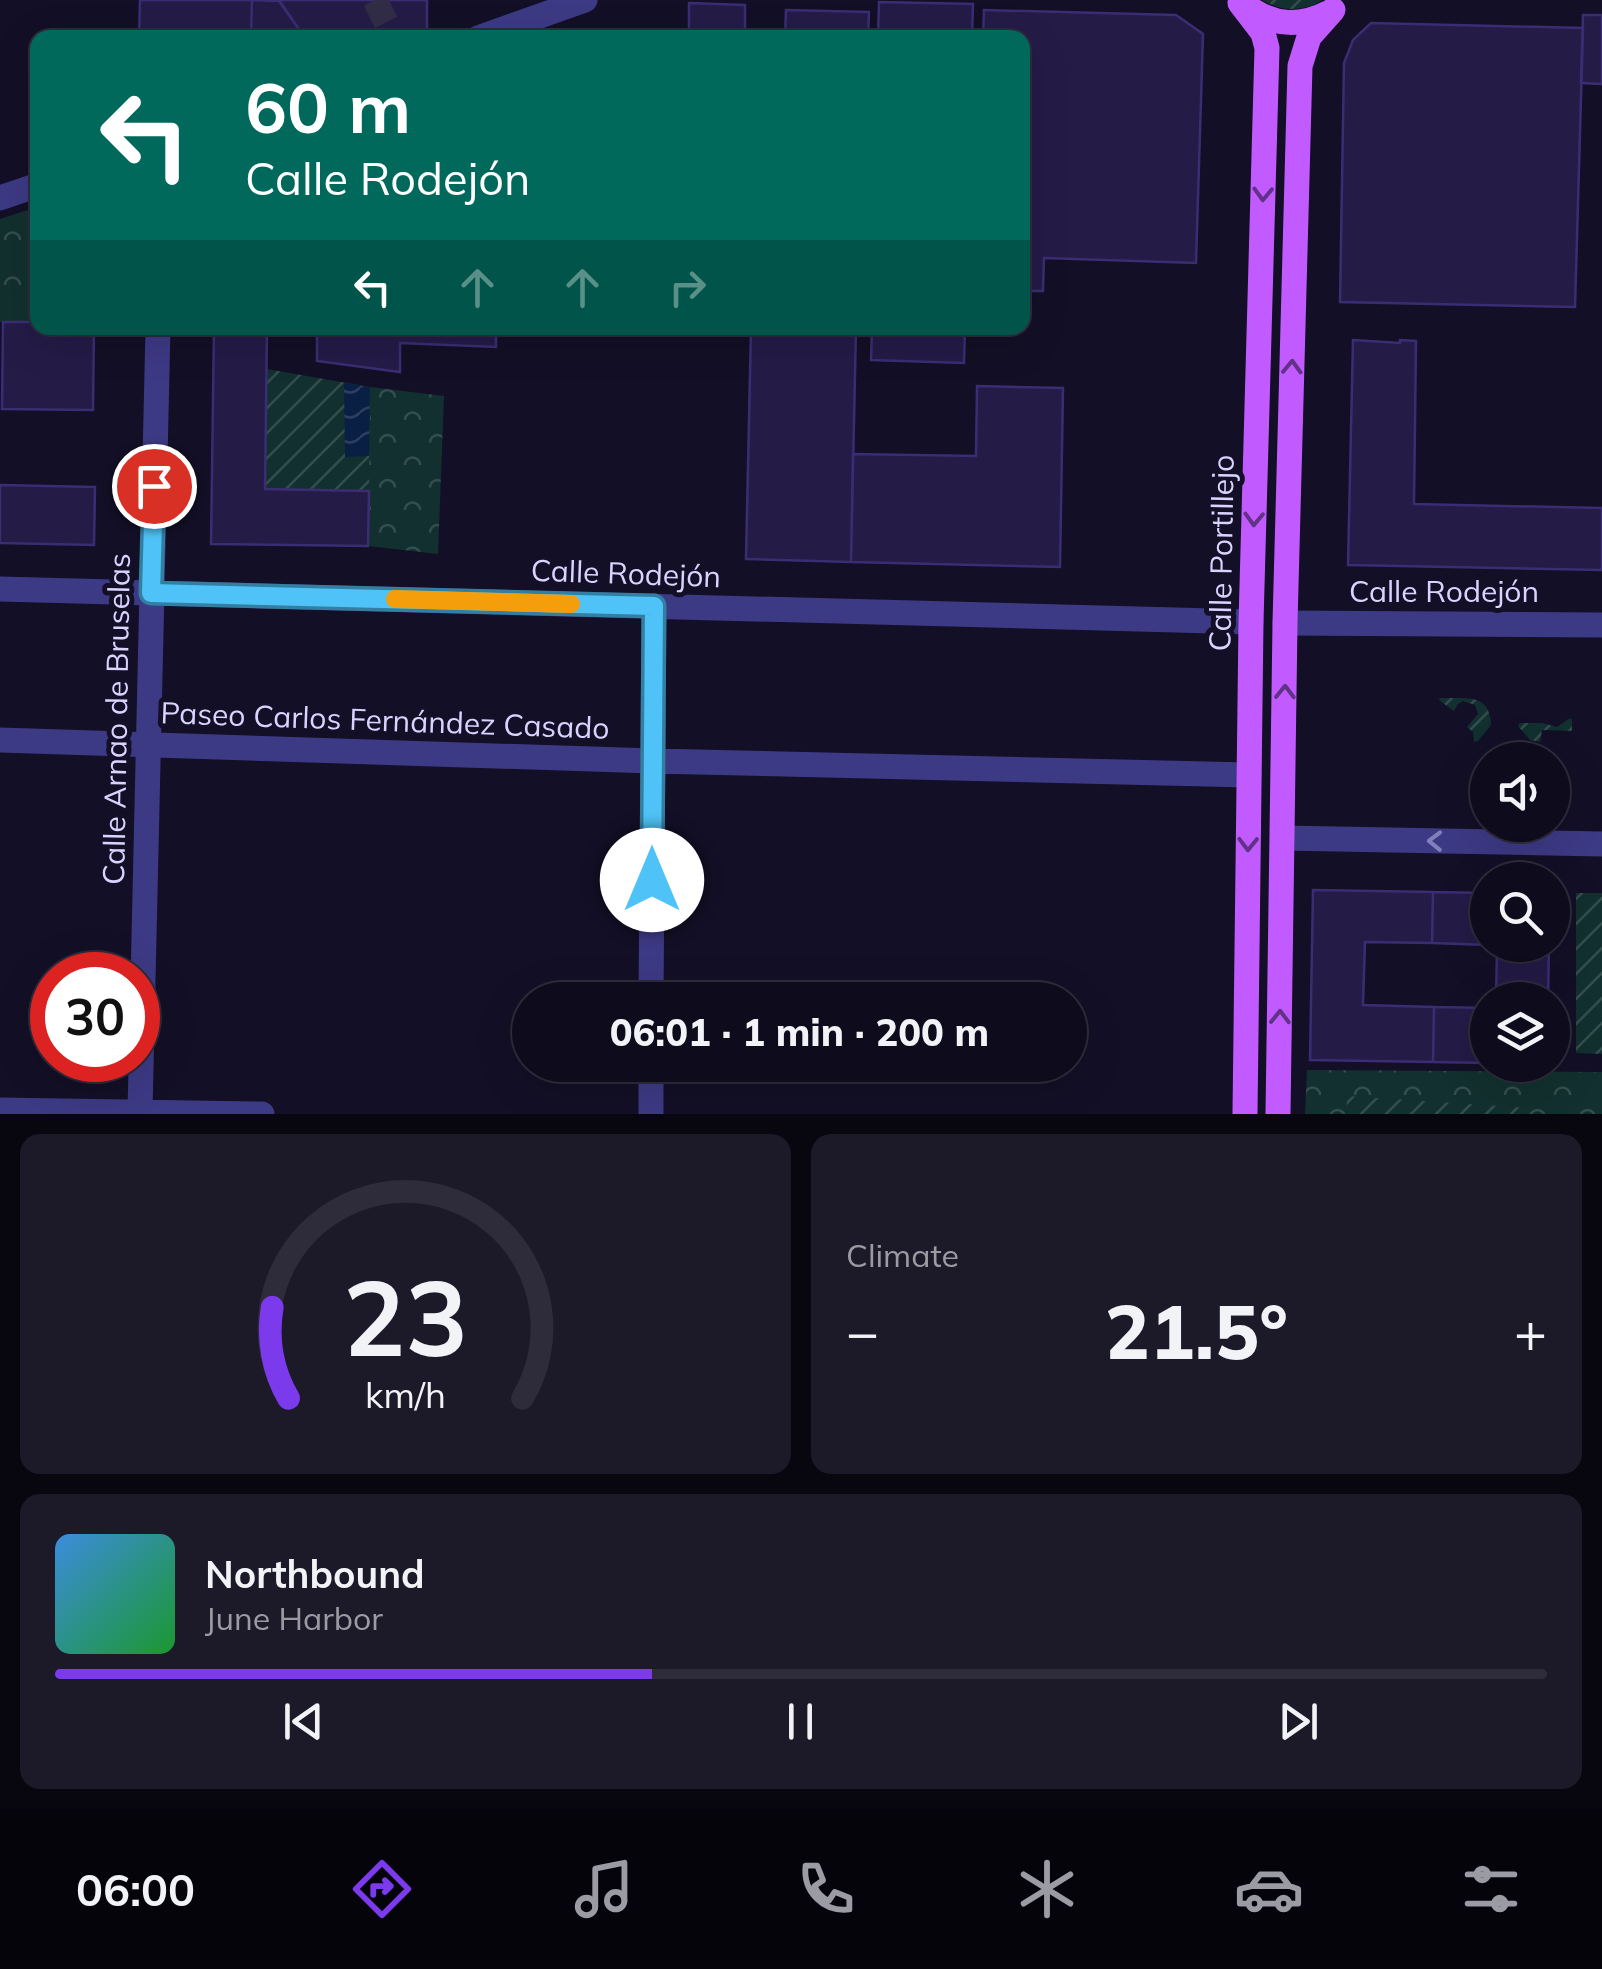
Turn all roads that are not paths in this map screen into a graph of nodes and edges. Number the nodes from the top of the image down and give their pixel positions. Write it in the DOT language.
graph roads {
  1 [pos="584,0"];
  2 [pos="1239,1"];
  3 [pos="1338,5"];
  4 [pos="500,30"];
  5 [pos="30,188"];
  6 [pos="0,198"];
  7 [pos="158,335"];
  8 [pos="0,589"];
  9 [pos="151,593"];
  10 [pos="654,606"];
  11 [pos="1251,622"];
  12 [pos="1285,623"];
  13 [pos="1602,625"];
  14 [pos="0,740"];
  15 [pos="148,746"];
  16 [pos="652,760"];
  17 [pos="1249,776"];
  18 [pos="1283,838"];
  19 [pos="1602,844"];
  20 [pos="651,982"];
  21 [pos="651,1082"];
  22 [pos="0,1110"];
  23 [pos="140,1112"];
  24 [pos="262,1114"];
  25 [pos="651,1114"];
  26 [pos="1245,1114"];
  27 [pos="1278,1114"];
  1 -- 4 [label="street"];
  2 -- 3 [label="main road"];
  2 -- 11 [label="main road, Calle Portillejo, one-way"];
  12 -- 3 [label="main road, one-way"];
  5 -- 6 [label="street"];
  7 -- 9 [label="street, Calle Arnao de Bruselas"];
  8 -- 9 [label="street, Calle Rodejón"];
  9 -- 10 [label="street, Calle Rodejón"];
  9 -- 15 [label="street, Calle Arnao de Bruselas"];
  10 -- 11 [label="street, Calle Rodejón"];
  10 -- 16 [label="street"];
  11 -- 17 [label="main road, Calle Portillejo"];
  12 -- 13 [label="street, Calle Rodejón"];
  18 -- 12 [label="main road, one-way"];
  14 -- 15 [label="street, Paseo Carlos Fernández Casado"];
  15 -- 16 [label="street, Paseo Carlos Fernández Casado"];
  15 -- 23 [label="street, Calle Arnao de Bruselas"];
  16 -- 17 [label="street, Paseo Carlos Fernández Casado"];
  16 -- 20 [label="street"];
  17 -- 26 [label="main road, Calle Portillejo, one-way"];
  19 -- 18 [label="street, one-way"];
  27 -- 18 [label="main road, one-way"];
  21 -- 25 [label="street"];
  22 -- 23 [label="street"];
  23 -- 24 [label="street"];
}
